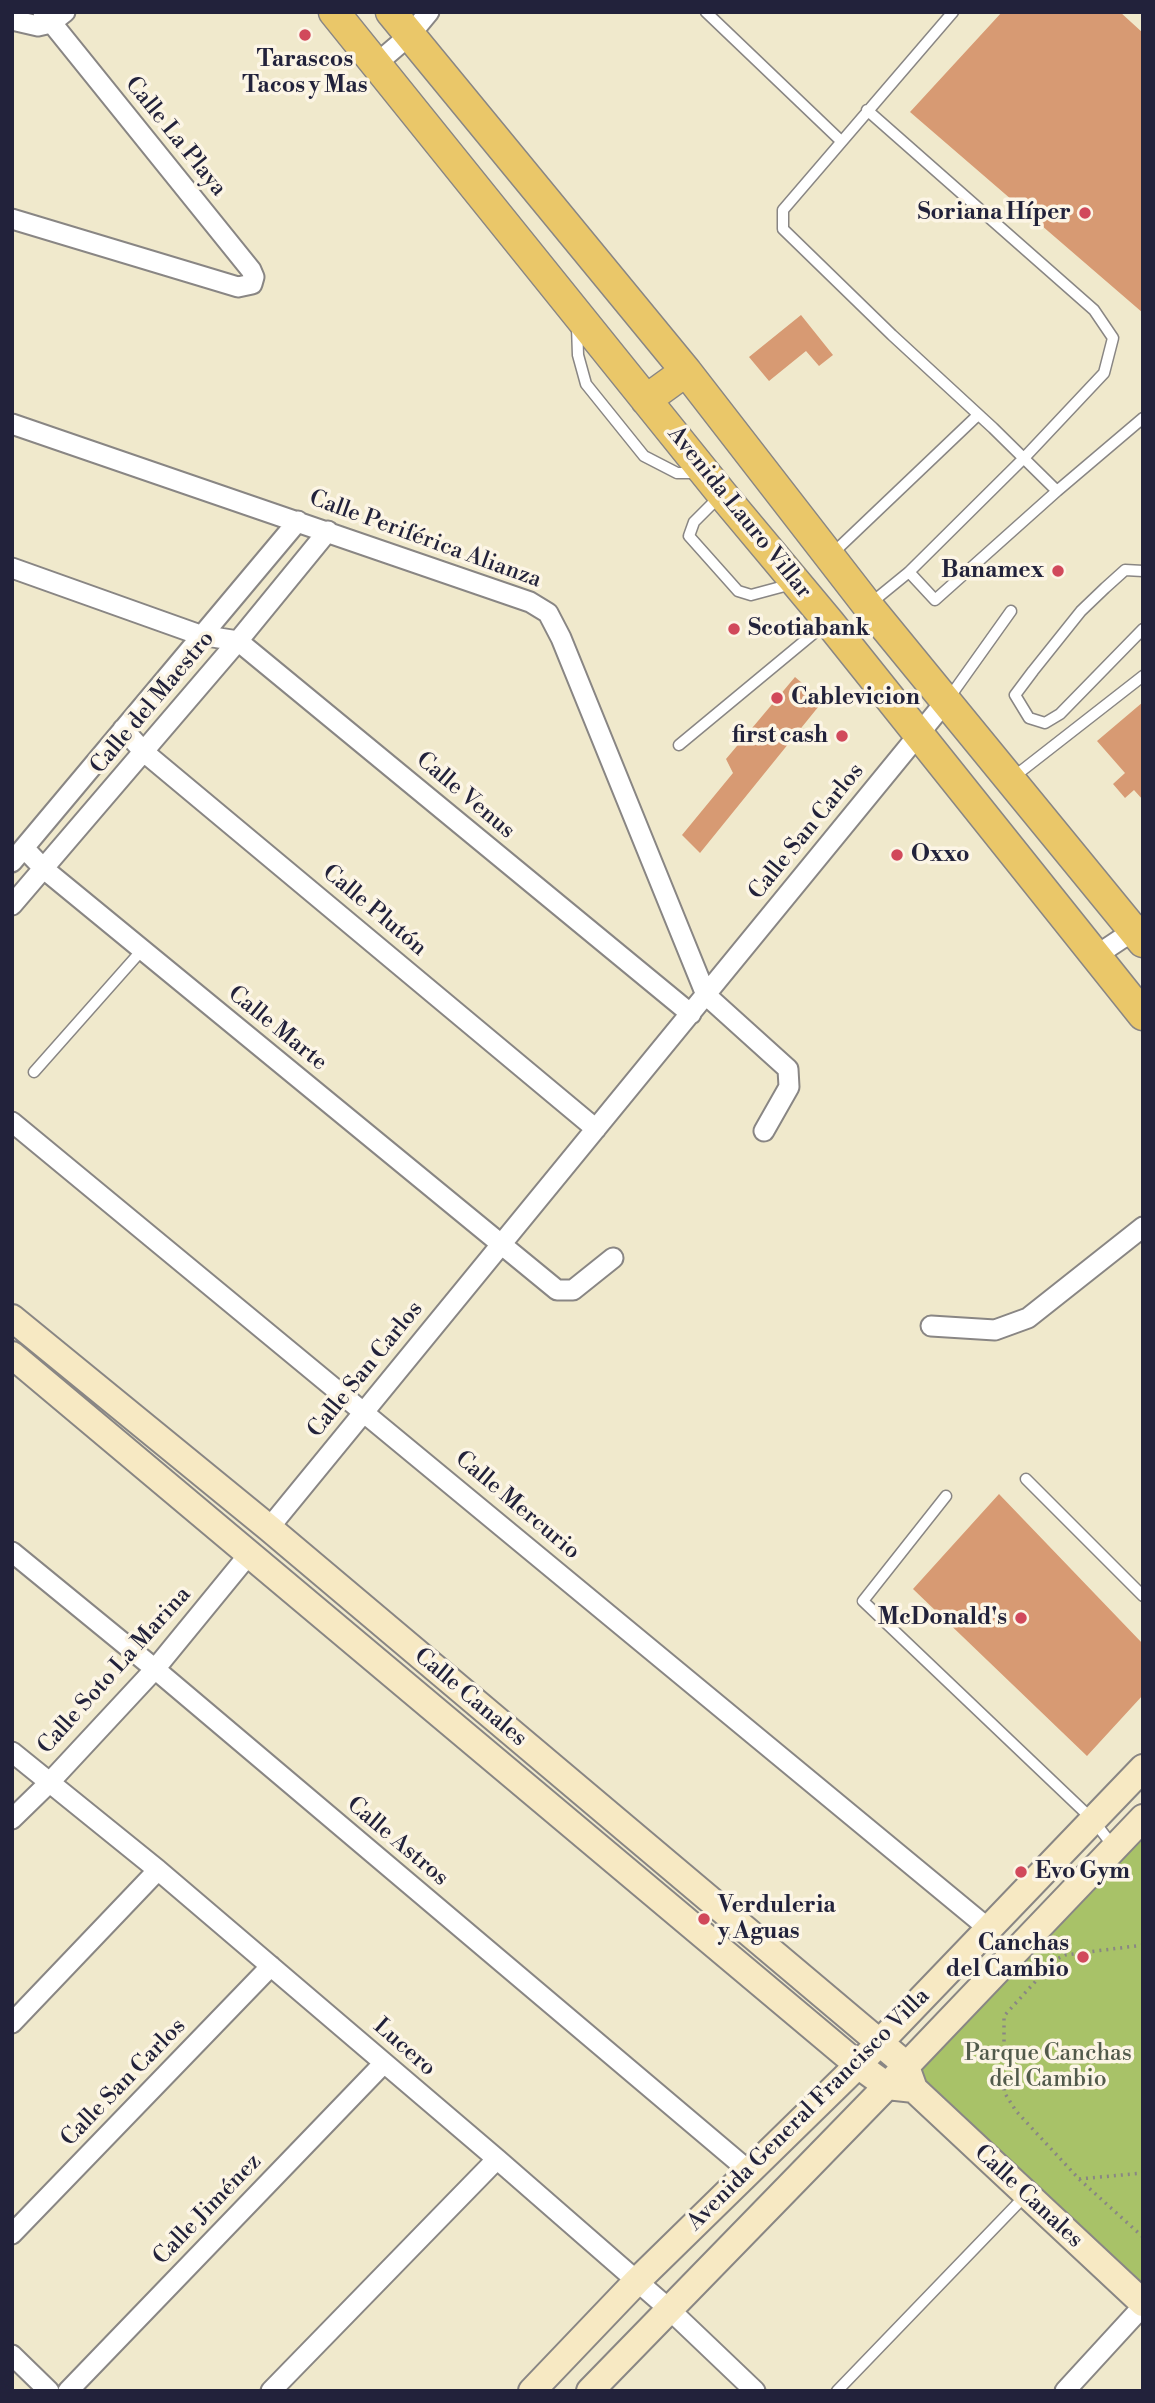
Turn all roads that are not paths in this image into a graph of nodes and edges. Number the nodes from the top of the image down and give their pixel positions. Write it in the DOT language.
graph roads {
  1 [pos="334,12"];
  2 [pos="391,12"];
  3 [pos="429,12"];
  4 [pos="706,12"];
  5 [pos="953,12"];
  6 [pos="53,16"];
  7 [pos="12,20"];
  8 [pos="410,35"];
  9 [pos="376,64"];
  10 [pos="867,110"];
  11 [pos="841,141"];
  12 [pos="12,219"];
  13 [pos="576,312"];
  14 [pos="686,371"];
  15 [pos="646,400"];
  16 [pos="978,415"];
  17 [pos="1143,418"];
  18 [pos="12,424"];
  19 [pos="1024,458"];
  20 [pos="714,484"];
  21 [pos="1057,491"];
  22 [pos="298,521"];
  23 [pos="328,531"];
  24 [pos="829,556"];
  25 [pos="12,568"];
  26 [pos="1143,571"];
  27 [pos="909,572"];
  28 [pos="797,583"];
  29 [pos="867,606"];
  30 [pos="1011,611"];
  31 [pos="828,622"];
  32 [pos="1143,629"];
  33 [pos="200,635"];
  34 [pos="238,641"];
  35 [pos="1143,676"];
  36 [pos="946,701"];
  37 [pos="122,729"];
  38 [pos="918,736"];
  39 [pos="679,745"];
  40 [pos="144,752"];
  41 [pos="1011,779"];
  42 [pos="18,855"];
  43 [pos="44,869"];
  44 [pos="12,905"];
  45 [pos="1140,933"];
  46 [pos="142,950"];
  47 [pos="1097,956"];
  48 [pos="706,995"];
  49 [pos="691,1014"];
  50 [pos="1143,1015"];
  51 [pos="34,1072"];
  52 [pos="12,1122"];
  53 [pos="596,1129"];
  54 [pos="764,1131"];
  55 [pos="1143,1227"];
  56 [pos="502,1244"];
  57 [pos="613,1258"];
  58 [pos="12,1318"];
  59 [pos="931,1326"];
  60 [pos="12,1356"];
  61 [pos="364,1412"];
  62 [pos="1027,1479"];
  63 [pos="946,1496"];
  64 [pos="269,1528"];
  65 [pos="12,1552"];
  66 [pos="250,1553"];
  67 [pos="1143,1596"];
  68 [pos="155,1669"];
  69 [pos="12,1752"];
  70 [pos="1143,1768"];
  71 [pos="49,1783"];
  72 [pos="12,1818"];
  73 [pos="1143,1818"];
  74 [pos="1093,1820"];
  75 [pos="1114,1846"];
  76 [pos="158,1870"];
  77 [pos="989,1929"];
  78 [pos="271,1966"];
  79 [pos="12,2023"];
  80 [pos="879,2042"];
  81 [pos="384,2063"];
  82 [pos="858,2065"];
  83 [pos="910,2076"];
  84 [pos="887,2086"];
  85 [pos="496,2159"];
  86 [pos="749,2171"];
  87 [pos="1026,2195"];
  88 [pos="12,2234"];
  89 [pos="637,2281"];
  90 [pos="1143,2305"];
  91 [pos="669,2309"];
  92 [pos="12,2356"];
  93 [pos="49,2391"];
  94 [pos="68,2391"];
  95 [pos="271,2391"];
  96 [pos="532,2391"];
  97 [pos="590,2391"];
  98 [pos="755,2391"];
  99 [pos="837,2391"];
  100 [pos="1065,2391"];
  1 -- 9 [label="main road, Avenida Lauro Villar"];
  2 -- 8 [label="main road, Avenida Lauro Villar"];
  3 -- 8 [label="street"];
  4 -- 11 [label="lane"];
  5 -- 10 [label="lane"];
  6 -- 7 [label="street"];
  6 -- 12 [label="street, Calle La Playa"];
  8 -- 9 [label="street"];
  8 -- 14 [label="main road, Avenida Lauro Villar"];
  9 -- 13 [label="main road, Avenida Lauro Villar"];
  10 -- 11 [label="lane"];
  10 -- 19 [label="lane"];
  11 -- 16 [label="lane"];
  13 -- 15 [label="main road, Avenida Lauro Villar"];
  13 -- 20 [label="lane"];
  14 -- 15 [label="main road"];
  14 -- 24 [label="main road, Avenida Lauro Villar"];
  15 -- 20 [label="main road, Avenida Lauro Villar"];
  16 -- 19 [label="lane"];
  16 -- 24 [label="lane"];
  17 -- 21 [label="lane"];
  18 -- 22 [label="street, Calle Periférica Alianza"];
  19 -- 21 [label="lane"];
  19 -- 27 [label="lane"];
  20 -- 28 [label="main road, Avenida Lauro Villar"];
  20 -- 28 [label="lane"];
  21 -- 27 [label="lane"];
  22 -- 23 [label="street, Calle Periférica Alianza"];
  22 -- 33 [label="street, Calle del Maestro"];
  23 -- 34 [label="street, Calle del Maestro"];
  23 -- 48 [label="street, Calle Periférica Alianza"];
  24 -- 29 [label="main road, Avenida Lauro Villar"];
  25 -- 33 [label="street"];
  26 -- 32 [label="lane"];
  27 -- 29 [label="lane"];
  28 -- 31 [label="main road, Avenida Lauro Villar"];
  29 -- 36 [label="main road, Avenida Lauro Villar"];
  30 -- 36 [label="lane"];
  31 -- 38 [label="main road, Avenida Lauro Villar"];
  31 -- 39 [label="lane"];
  33 -- 34 [label="street"];
  33 -- 37 [label="street, Calle del Maestro"];
  34 -- 40 [label="street, Calle del Maestro"];
  34 -- 49 [label="street, Calle Venus"];
  35 -- 41 [label="lane"];
  36 -- 38 [label="street, Calle San Carlos"];
  36 -- 41 [label="main road, Avenida Lauro Villar"];
  37 -- 40 [label="street, Calle Plutón"];
  37 -- 42 [label="street, Calle del Maestro"];
  38 -- 47 [label="main road, Avenida Lauro Villar"];
  38 -- 48 [label="street, Calle San Carlos"];
  40 -- 43 [label="street, Calle del Maestro"];
  40 -- 53 [label="street, Calle Plutón"];
  41 -- 45 [label="main road, Avenida Lauro Villar"];
  42 -- 43 [label="street, Calle Marte"];
  43 -- 44 [label="street, Calle del Maestro"];
  43 -- 46 [label="street, Calle Marte"];
  45 -- 47 [label="street"];
  46 -- 51 [label="lane"];
  46 -- 56 [label="street, Calle Marte"];
  47 -- 50 [label="main road, Avenida Lauro Villar"];
  48 -- 49 [label="street, Calle San Carlos"];
  48 -- 54 [label="street"];
  49 -- 53 [label="street, Calle San Carlos"];
  52 -- 61 [label="street, Calle Mercurio"];
  53 -- 56 [label="street, Calle San Carlos"];
  55 -- 59 [label="street"];
  56 -- 57 [label="street"];
  56 -- 61 [label="street, Calle San Carlos"];
  58 -- 64 [label="main road, Calle Canales"];
  60 -- 66 [label="main road, Calle Canales"];
  61 -- 64 [label="street, Calle San Carlos"];
  61 -- 77 [label="street, Calle Mercurio"];
  62 -- 67 [label="lane"];
  63 -- 74 [label="lane"];
  64 -- 66 [label="main road"];
  64 -- 80 [label="main road, Calle Canales"];
  65 -- 68 [label="street, Calle Astros"];
  66 -- 68 [label="street, Calle Soto La Marina"];
  66 -- 82 [label="main road, Calle Canales"];
  68 -- 71 [label="street, Calle Soto La Marina"];
  68 -- 86 [label="street, Calle Astros"];
  69 -- 71 [label="street, Lucero"];
  70 -- 74 [label="main road, Avenida General Francisco Villa"];
  71 -- 72 [label="street, Calle Soto La Marina"];
  71 -- 76 [label="street, Lucero"];
  73 -- 75 [label="main road, Avenida General Francisco Villa"];
  74 -- 75 [label="lane"];
  74 -- 77 [label="main road, Avenida General Francisco Villa"];
  75 -- 83 [label="main road, Avenida General Francisco Villa"];
  76 -- 78 [label="street, Lucero"];
  76 -- 79 [label="street"];
  77 -- 80 [label="main road, Avenida General Francisco Villa"];
  78 -- 81 [label="street, Lucero"];
  78 -- 88 [label="street, Calle San Carlos"];
  80 -- 82 [label="main road, Avenida General Francisco Villa"];
  80 -- 83 [label="main road, Calle Canales"];
  81 -- 85 [label="street, Lucero"];
  81 -- 94 [label="street, Calle Jiménez"];
  82 -- 84 [label="main road, Calle Canales"];
  82 -- 86 [label="main road, Avenida General Francisco Villa"];
  83 -- 84 [label="main road, Calle Canales"];
  83 -- 87 [label="main road, Calle Canales"];
  84 -- 91 [label="main road, Avenida General Francisco Villa"];
  85 -- 89 [label="street, Lucero"];
  85 -- 95 [label="street"];
  86 -- 89 [label="main road, Avenida General Francisco Villa"];
  87 -- 90 [label="main road, Calle Canales"];
  87 -- 99 [label="lane"];
  89 -- 91 [label="street, Lucero"];
  89 -- 96 [label="main road, Avenida General Francisco Villa"];
  90 -- 100 [label="street"];
  91 -- 97 [label="main road, Avenida General Francisco Villa"];
  91 -- 98 [label="street, Lucero"];
  92 -- 93 [label="street"];
}
